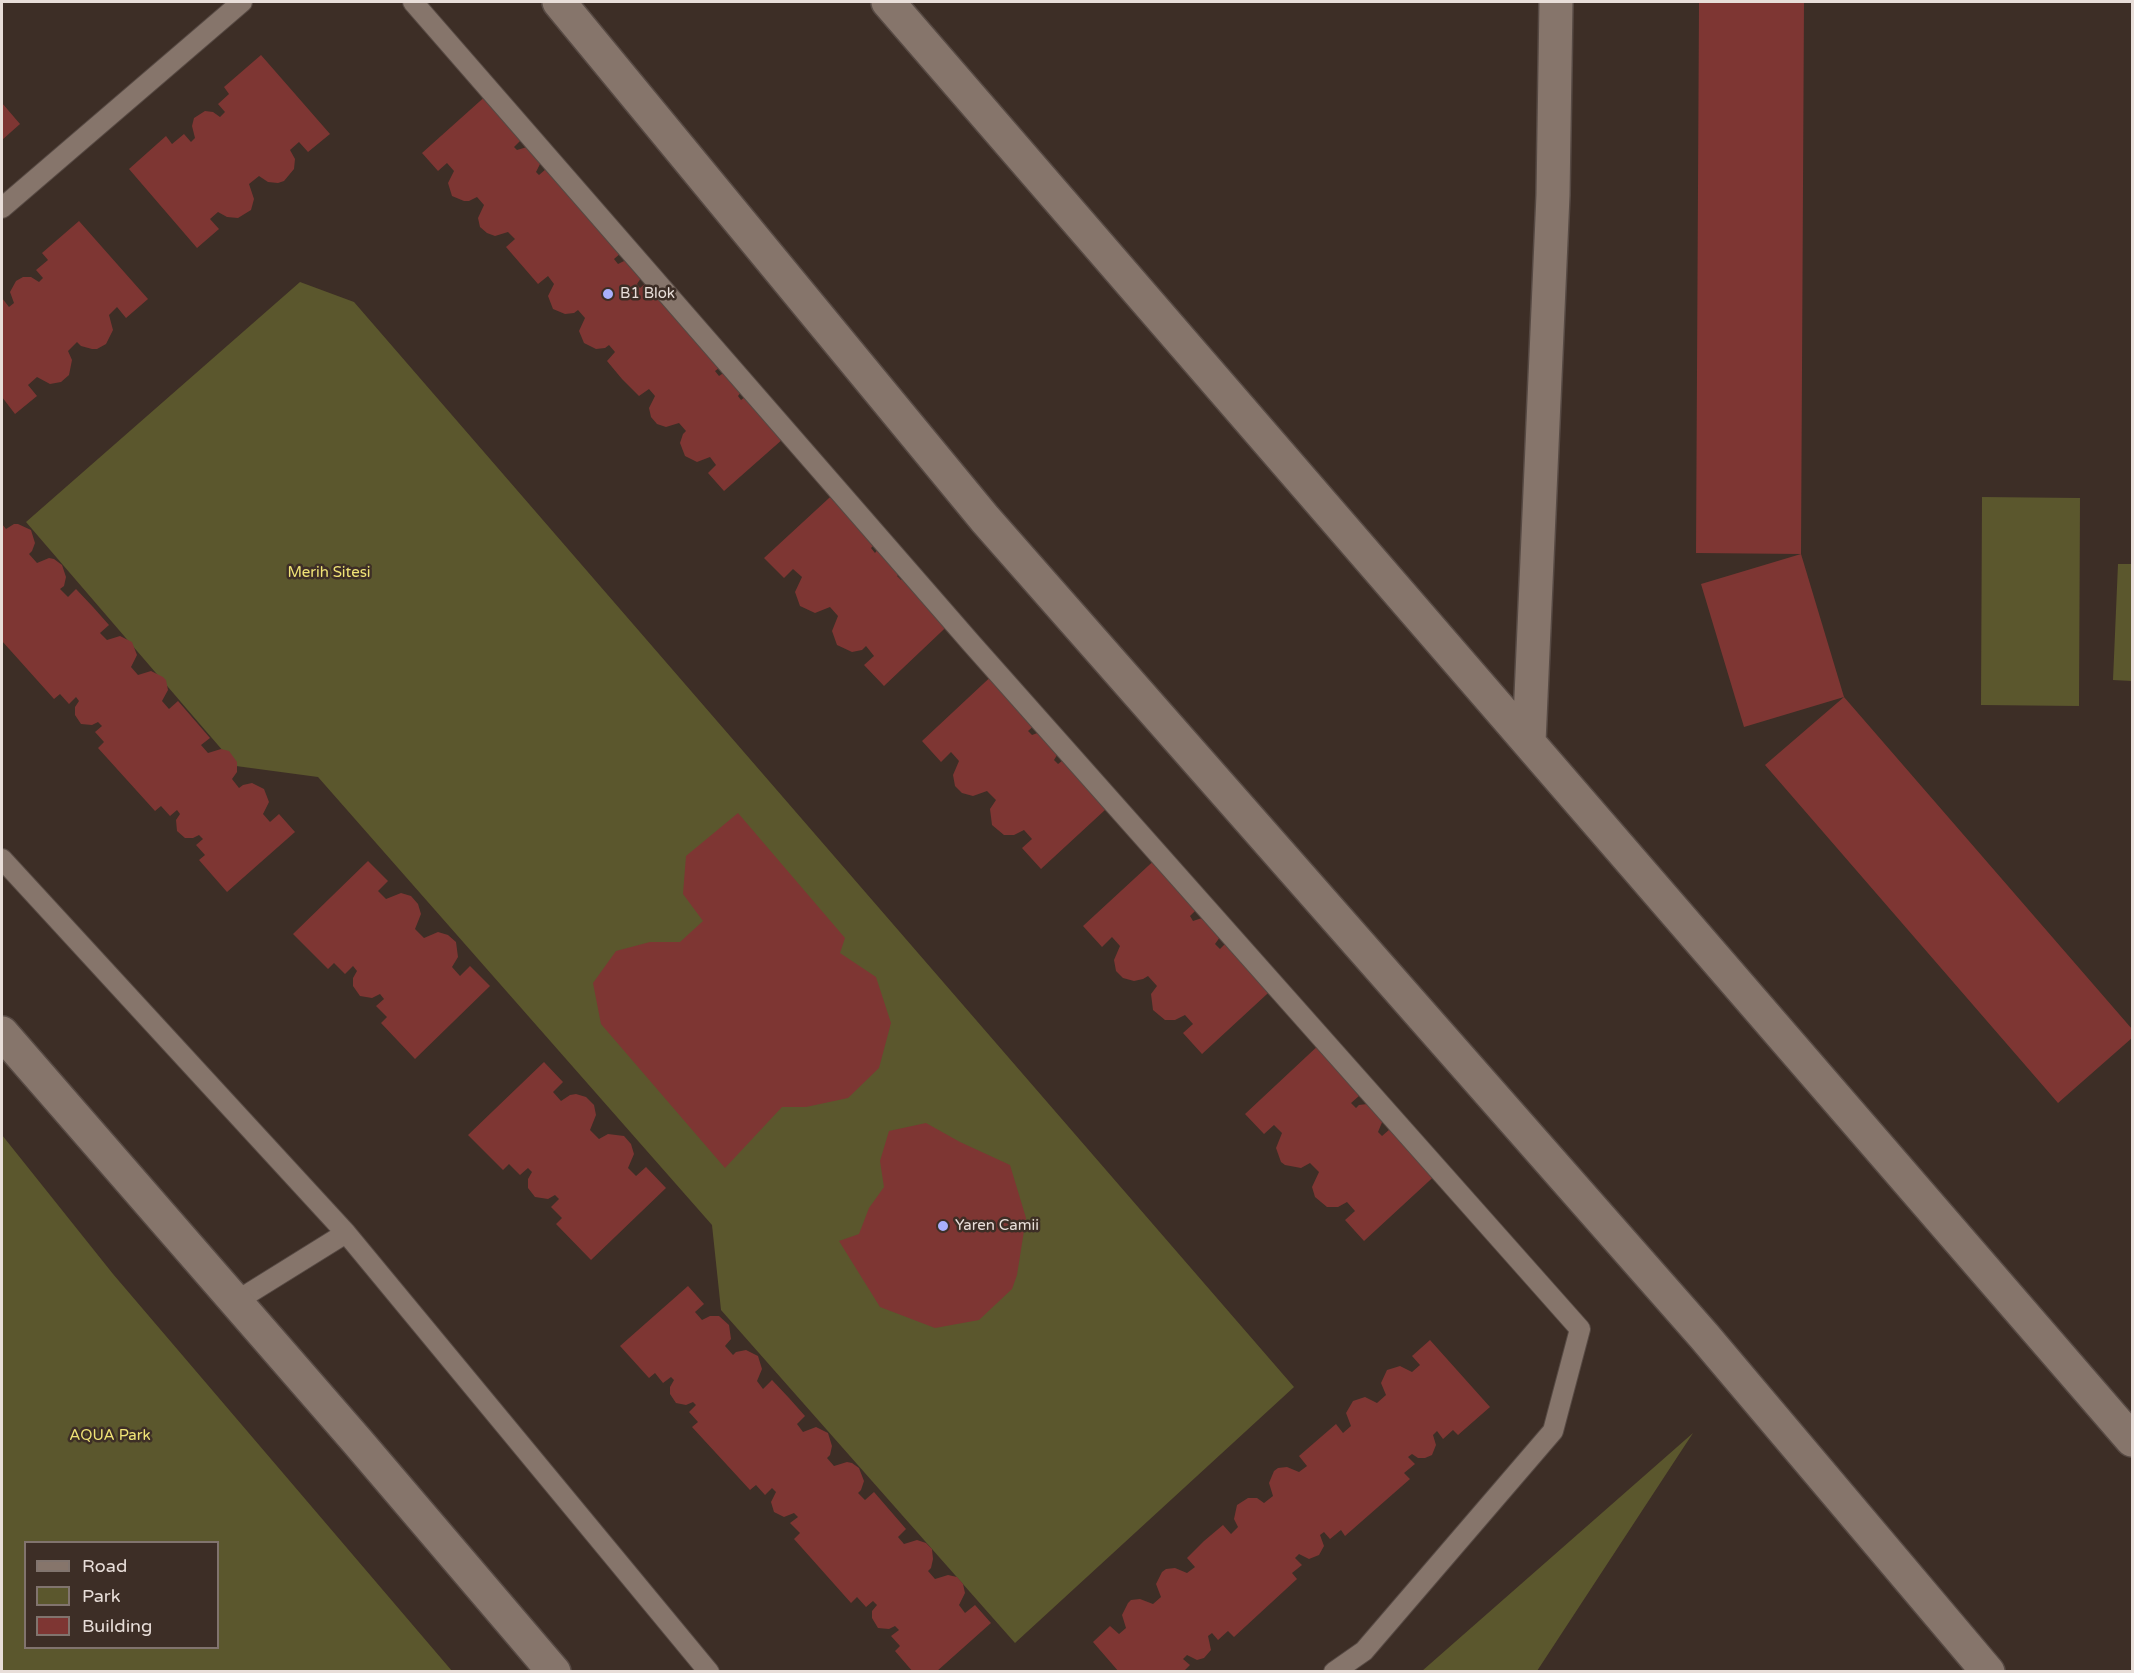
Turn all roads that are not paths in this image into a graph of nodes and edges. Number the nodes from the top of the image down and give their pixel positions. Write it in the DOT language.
graph roads {
  1 [pos="242,2"];
  2 [pos="414,2"];
  3 [pos="559,2"];
  4 [pos="888,2"];
  5 [pos="1556,2"];
  6 [pos="2,208"];
  7 [pos="1528,742"];
  8 [pos="2,859"];
  9 [pos="2,1034"];
  10 [pos="346,1233"];
  11 [pos="235,1302"];
  12 [pos="2133,1440"];
  13 [pos="554,1671"];
  14 [pos="709,1671"];
  15 [pos="1334,1671"];
  16 [pos="1988,1671"];
  1 -- 6 [label="lane"];
  2 -- 15 [label="lane"];
  3 -- 16 [label="street"];
  4 -- 7 [label="street"];
  5 -- 7 [label="street"];
  7 -- 12 [label="street"];
  8 -- 10 [label="lane"];
  9 -- 11 [label="street"];
  10 -- 11 [label="lane"];
  10 -- 14 [label="lane"];
  11 -- 13 [label="street"];
}
